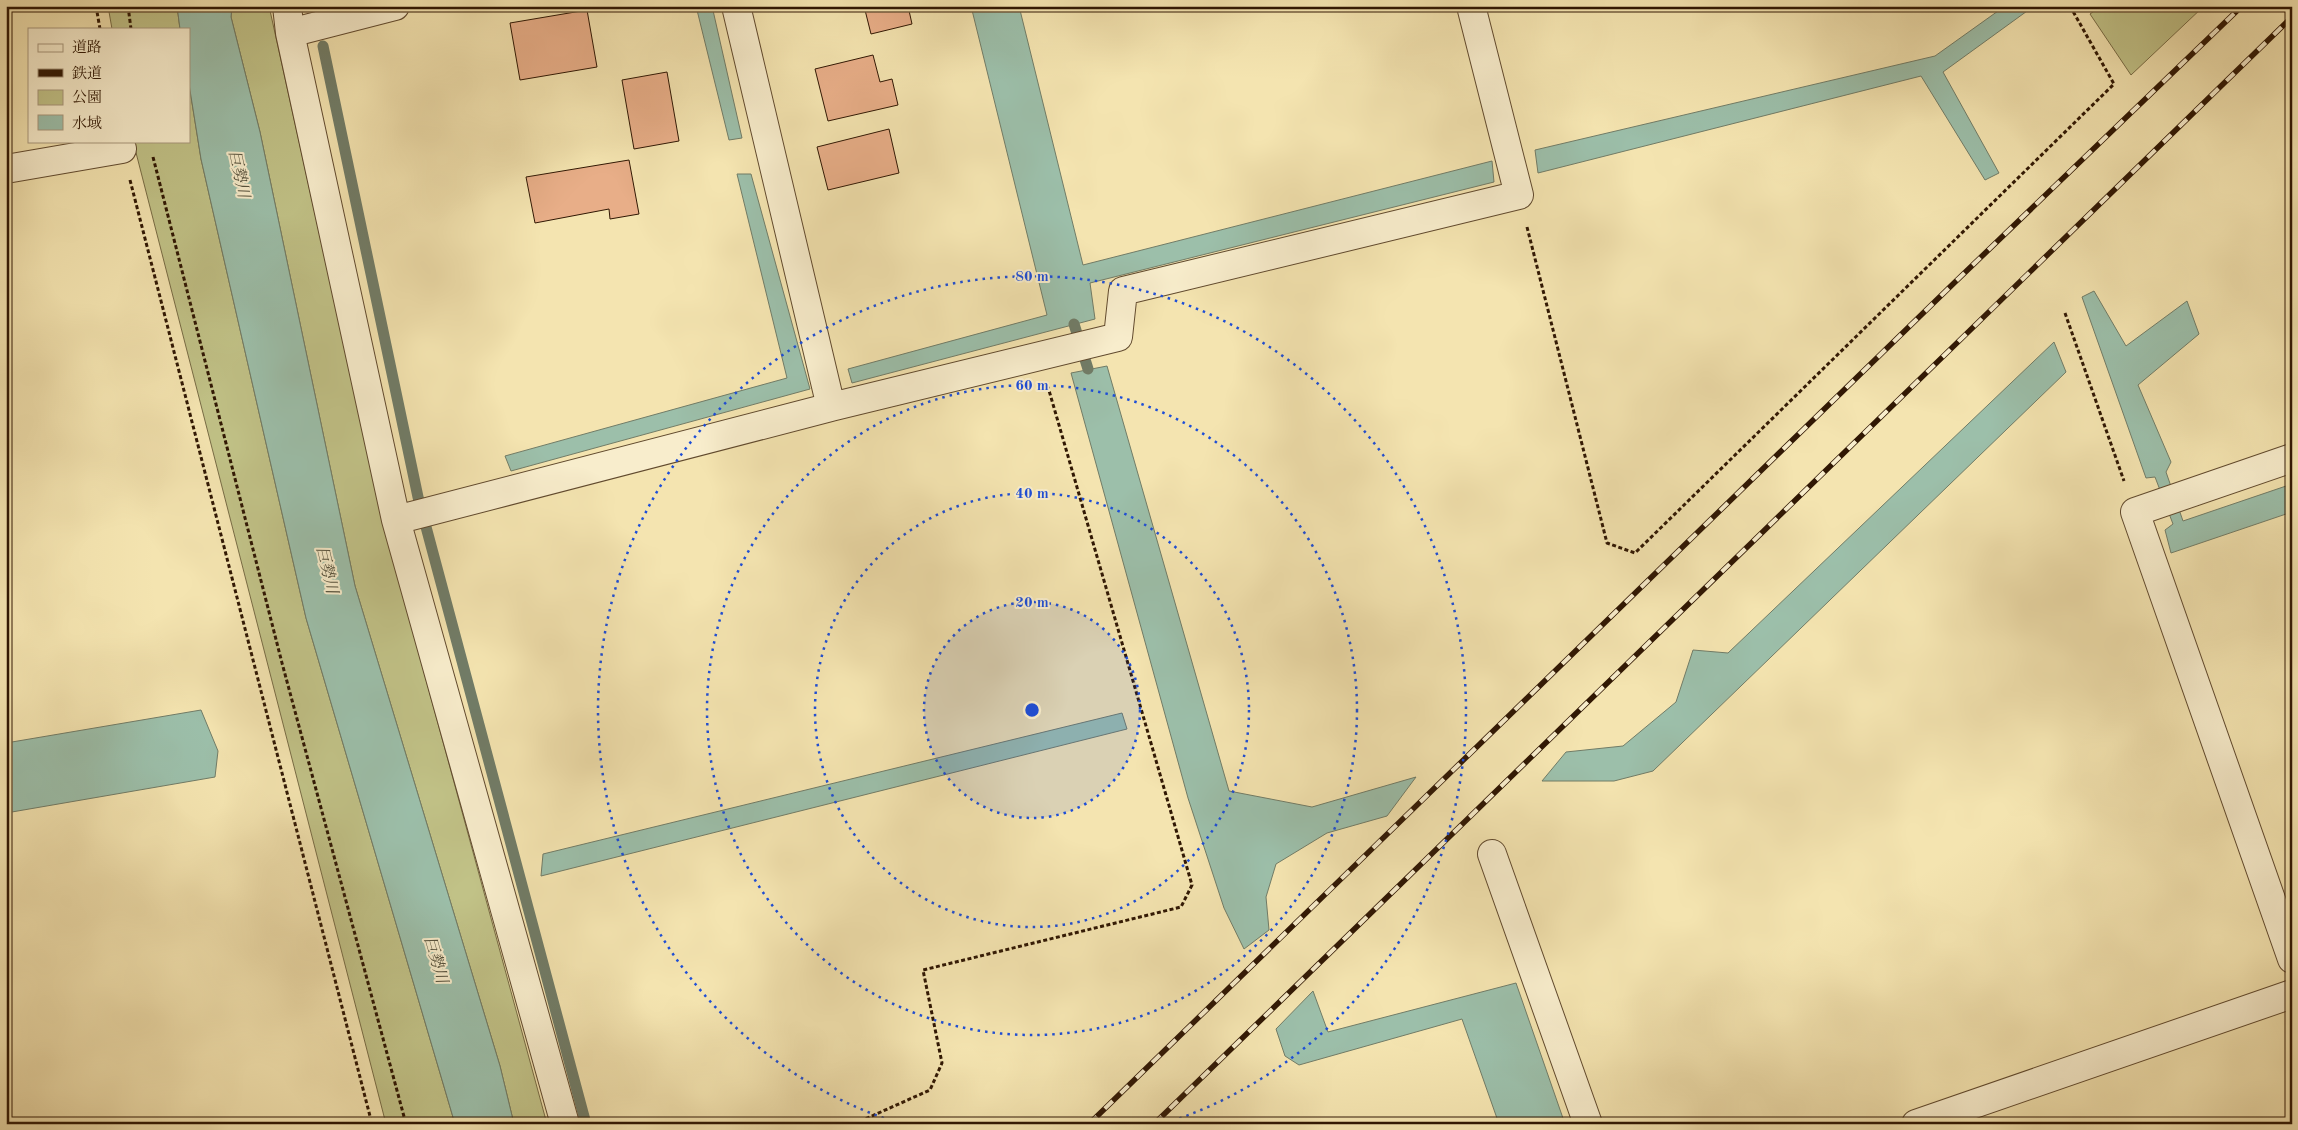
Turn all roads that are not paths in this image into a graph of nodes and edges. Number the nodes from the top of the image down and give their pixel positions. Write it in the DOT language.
graph roads {
  1 [pos="287,6"];
  2 [pos="395,6"];
  3 [pos="736,6"];
  4 [pos="1471,6"];
  5 [pos="290,33"];
  6 [pos="122,149"];
  7 [pos="6,169"];
  8 [pos="830,407"];
  9 [pos="2292,458"];
  10 [pos="396,520"];
  11 [pos="1492,854"];
  12 [pos="2292,959"];
  13 [pos="2292,994"];
  14 [pos="565,1124"];
  15 [pos="1588,1124"];
  16 [pos="1916,1124"];
  1 -- 5 [label="street"];
  2 -- 5 [label="street"];
  3 -- 8 [label="street"];
  4 -- 8 [label="street"];
  5 -- 10 [label="street"];
  6 -- 7 [label="street"];
  8 -- 10 [label="street"];
  9 -- 12 [label="street"];
  10 -- 14 [label="street"];
  11 -- 15 [label="street"];
  13 -- 16 [label="street"];
}
